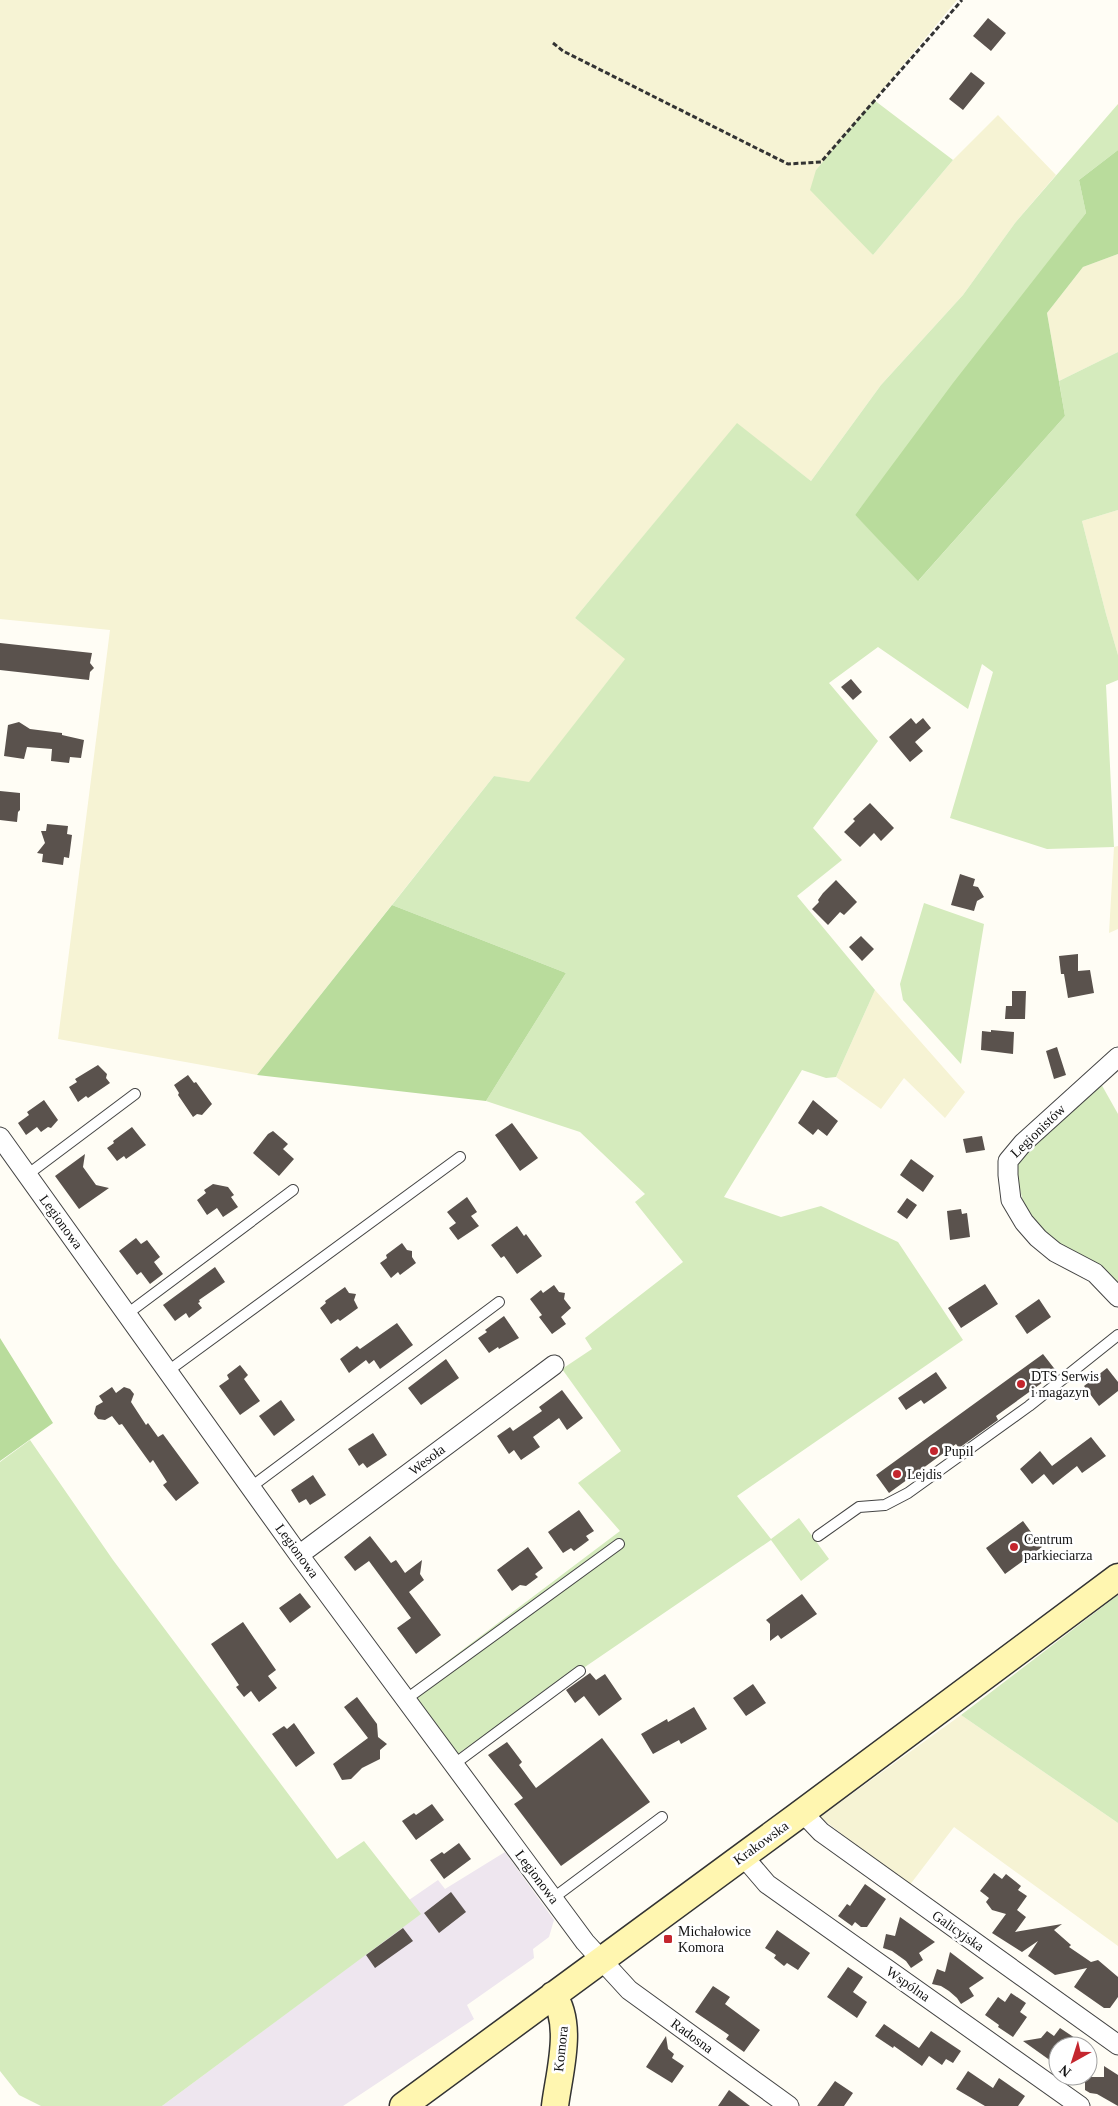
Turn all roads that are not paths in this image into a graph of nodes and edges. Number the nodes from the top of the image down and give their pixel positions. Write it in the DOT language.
graph roads {
  1 [pos="1118,1057"];
  2 [pos="135,1094"];
  3 [pos="0,1136"];
  4 [pos="460,1157"];
  5 [pos="27,1175"];
  6 [pos="293,1190"];
  7 [pos="1118,1297"];
  8 [pos="499,1302"];
  9 [pos="127,1314"];
  10 [pos="1118,1335"];
  11 [pos="554,1365"];
  12 [pos="168,1371"];
  13 [pos="251,1487"];
  14 [pos="818,1536"];
  15 [pos="619,1544"];
  16 [pos="300,1555"];
  17 [pos="1118,1577"];
  18 [pos="580,1670"];
  19 [pos="405,1700"];
  20 [pos="453,1765"];
  21 [pos="802,1812"];
  22 [pos="662,1817"];
  23 [pos="743,1856"];
  24 [pos="552,1899"];
  25 [pos="601,1960"];
  26 [pos="553,1995"];
  27 [pos="1118,2045"];
  28 [pos="403,2106"];
  29 [pos="555,2106"];
  30 [pos="789,2106"];
  31 [pos="1080,2106"];
  1 -- 7 [label="street, Legionistów"];
  2 -- 5 [label="lane"];
  3 -- 5 [label="street, Legionowa"];
  4 -- 12 [label="lane"];
  5 -- 9 [label="street, Legionowa"];
  6 -- 9 [label="lane"];
  8 -- 13 [label="lane"];
  9 -- 12 [label="street, Legionowa"];
  10 -- 14 [label="lane"];
  11 -- 16 [label="street, Wesoła"];
  12 -- 13 [label="street, Legionowa"];
  13 -- 16 [label="street, Legionowa"];
  15 -- 19 [label="lane"];
  16 -- 19 [label="street, Legionowa"];
  17 -- 21 [label="main road, Krakowska"];
  18 -- 20 [label="lane"];
  19 -- 20 [label="street, Legionowa"];
  20 -- 24 [label="street, Legionowa"];
  21 -- 23 [label="main road, Krakowska"];
  21 -- 27 [label="street, Galicyjska"];
  22 -- 24 [label="lane"];
  23 -- 25 [label="main road, Krakowska"];
  23 -- 31 [label="street, Wspólna"];
  24 -- 25 [label="street, Legionowa"];
  25 -- 26 [label="main road, Krakowska"];
  25 -- 30 [label="street, Radosna"];
  26 -- 28 [label="main road, Krakowska"];
  26 -- 29 [label="main road, Komora"];
}
